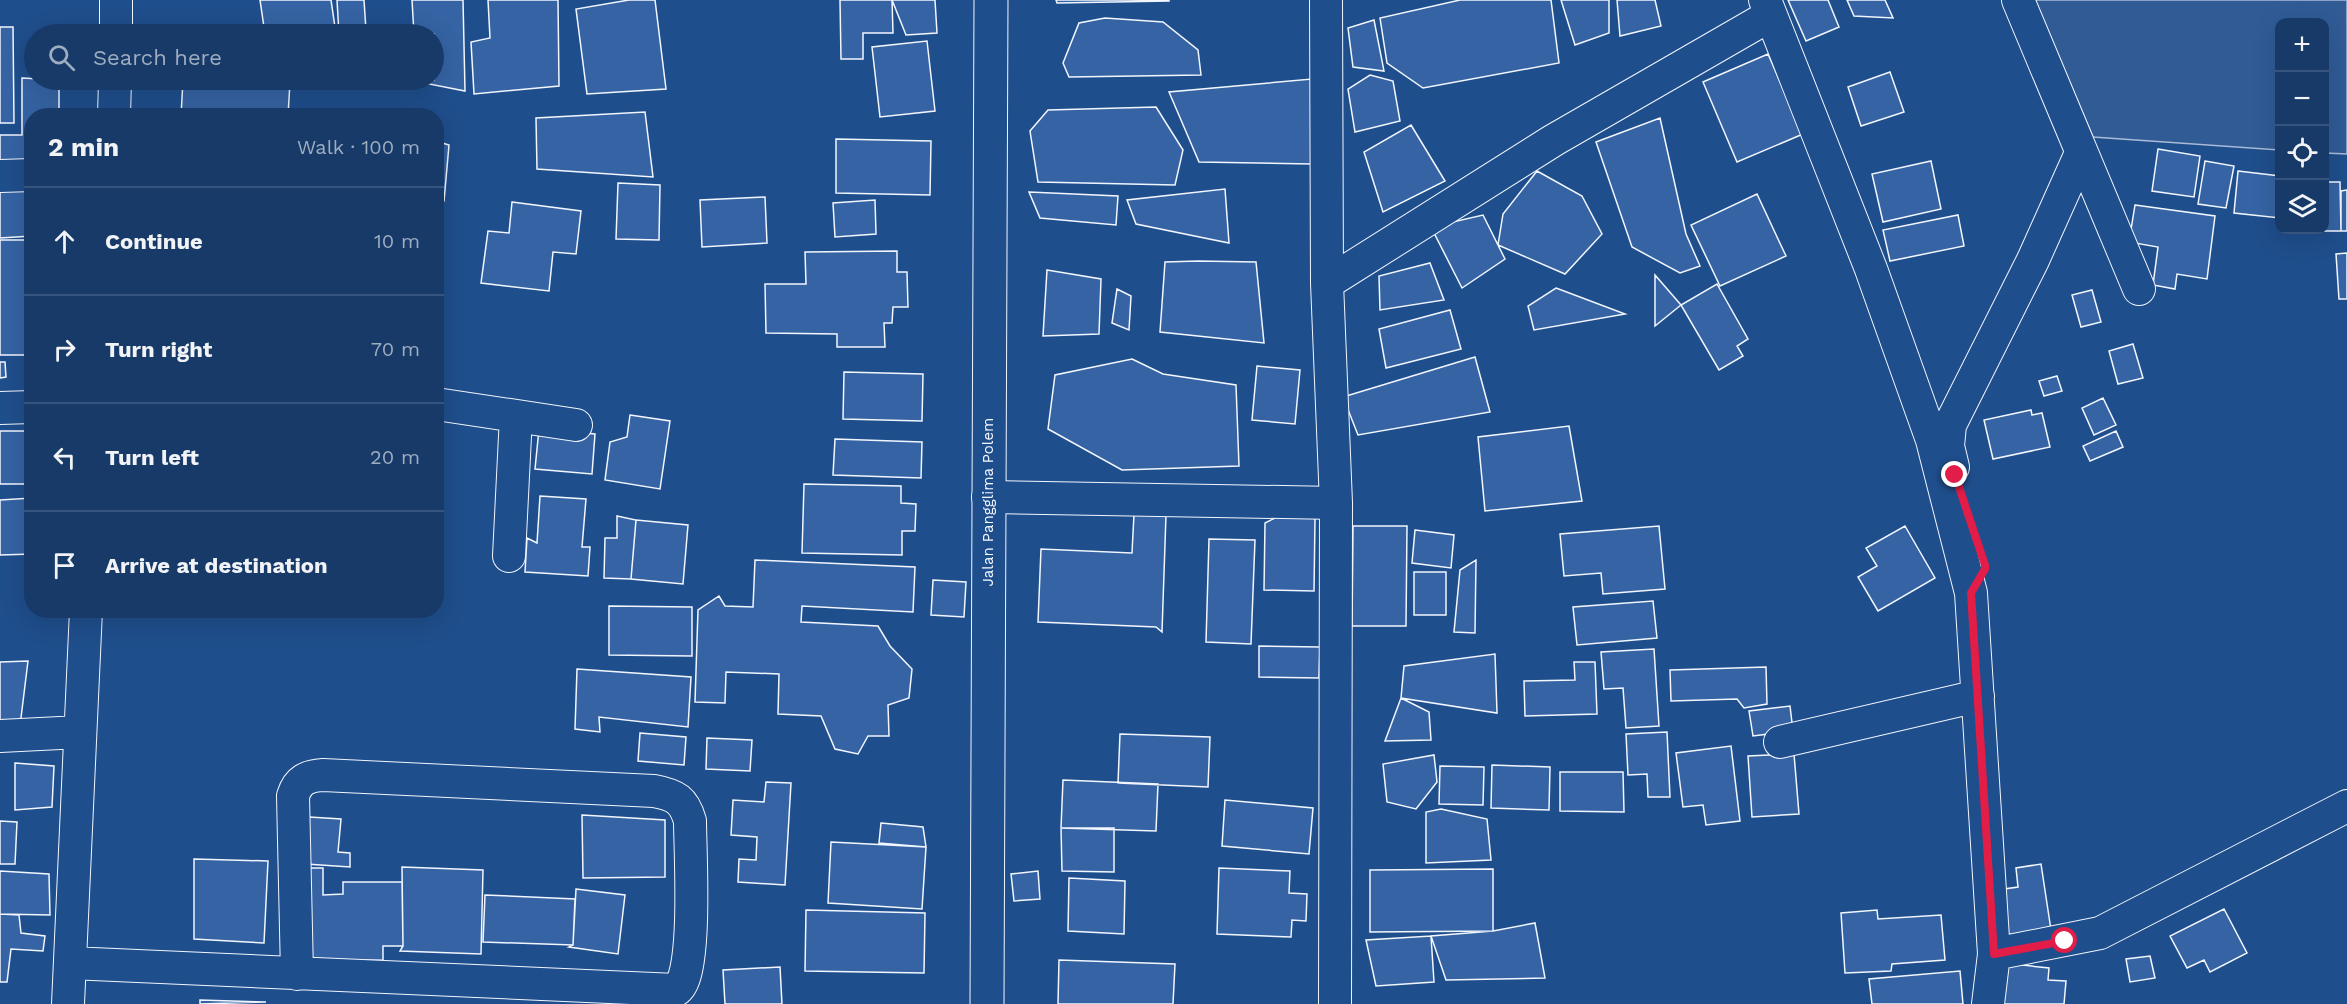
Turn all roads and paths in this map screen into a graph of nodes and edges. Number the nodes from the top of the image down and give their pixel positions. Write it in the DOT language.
graph roads {
  1 [pos="116,0"];
  2 [pos="991,0"];
  3 [pos="1326,0"];
  4 [pos="2018,0"];
  5 [pos="1768,8"];
  6 [pos="116,24"];
  7 [pos="115,90"];
  8 [pos="114,108"];
  9 [pos="2081,153"];
  10 [pos="24,175"];
  11 [pos="0,176"];
  12 [pos="1327,283"];
  13 [pos="2139,289"];
  14 [pos="444,405"];
  15 [pos="24,407"];
  16 [pos="0,408"];
  17 [pos="516,416"];
  18 [pos="576,425"];
  19 [pos="988,496"];
  20 [pos="1336,503"];
  21 [pos="509,556"];
  22 [pos="1971,593"];
  23 [pos="86,618"];
  24 [pos="1978,696"];
  25 [pos="80,732"];
  26 [pos="0,736"];
  27 [pos="1780,742"];
  28 [pos="2347,806"];
  29 [pos="1994,954"];
  30 [pos="70,963"];
  31 [pos="297,974"];
  32 [pos="68,1004"];
  33 [pos="987,1004"];
  34 [pos="1335,1004"];
  35 [pos="1988,1004"];
  1 -- 6 [label="street"];
  2 -- 19 [label="street, Jalan Pangglima Polem"];
  3 -- 12 [label="street"];
  4 -- 9 [label="street"];
  5 -- 12 [label="street"];
  5 -- 22 [label="street"];
  7 -- 8 [label="street"];
  9 -- 13 [label="street"];
  9 -- 22 [label="street"];
  10 -- 11 [label="street"];
  12 -- 20 [label="street"];
  14 -- 17 [label="street"];
  15 -- 16 [label="street"];
  17 -- 18 [label="street"];
  17 -- 21 [label="street"];
  19 -- 20 [label="street"];
  19 -- 33 [label="street, Jalan Pangglima Polem"];
  20 -- 34 [label="street"];
  22 -- 24 [label="street"];
  23 -- 25 [label="street"];
  24 -- 27 [label="street"];
  24 -- 29 [label="street"];
  25 -- 26 [label="street"];
  25 -- 30 [label="street"];
  28 -- 29 [label="street"];
  29 -- 35 [label="street"];
  30 -- 31 [label="street"];
  30 -- 32 [label="street"];
  31 -- 31 [label="street"];
}
